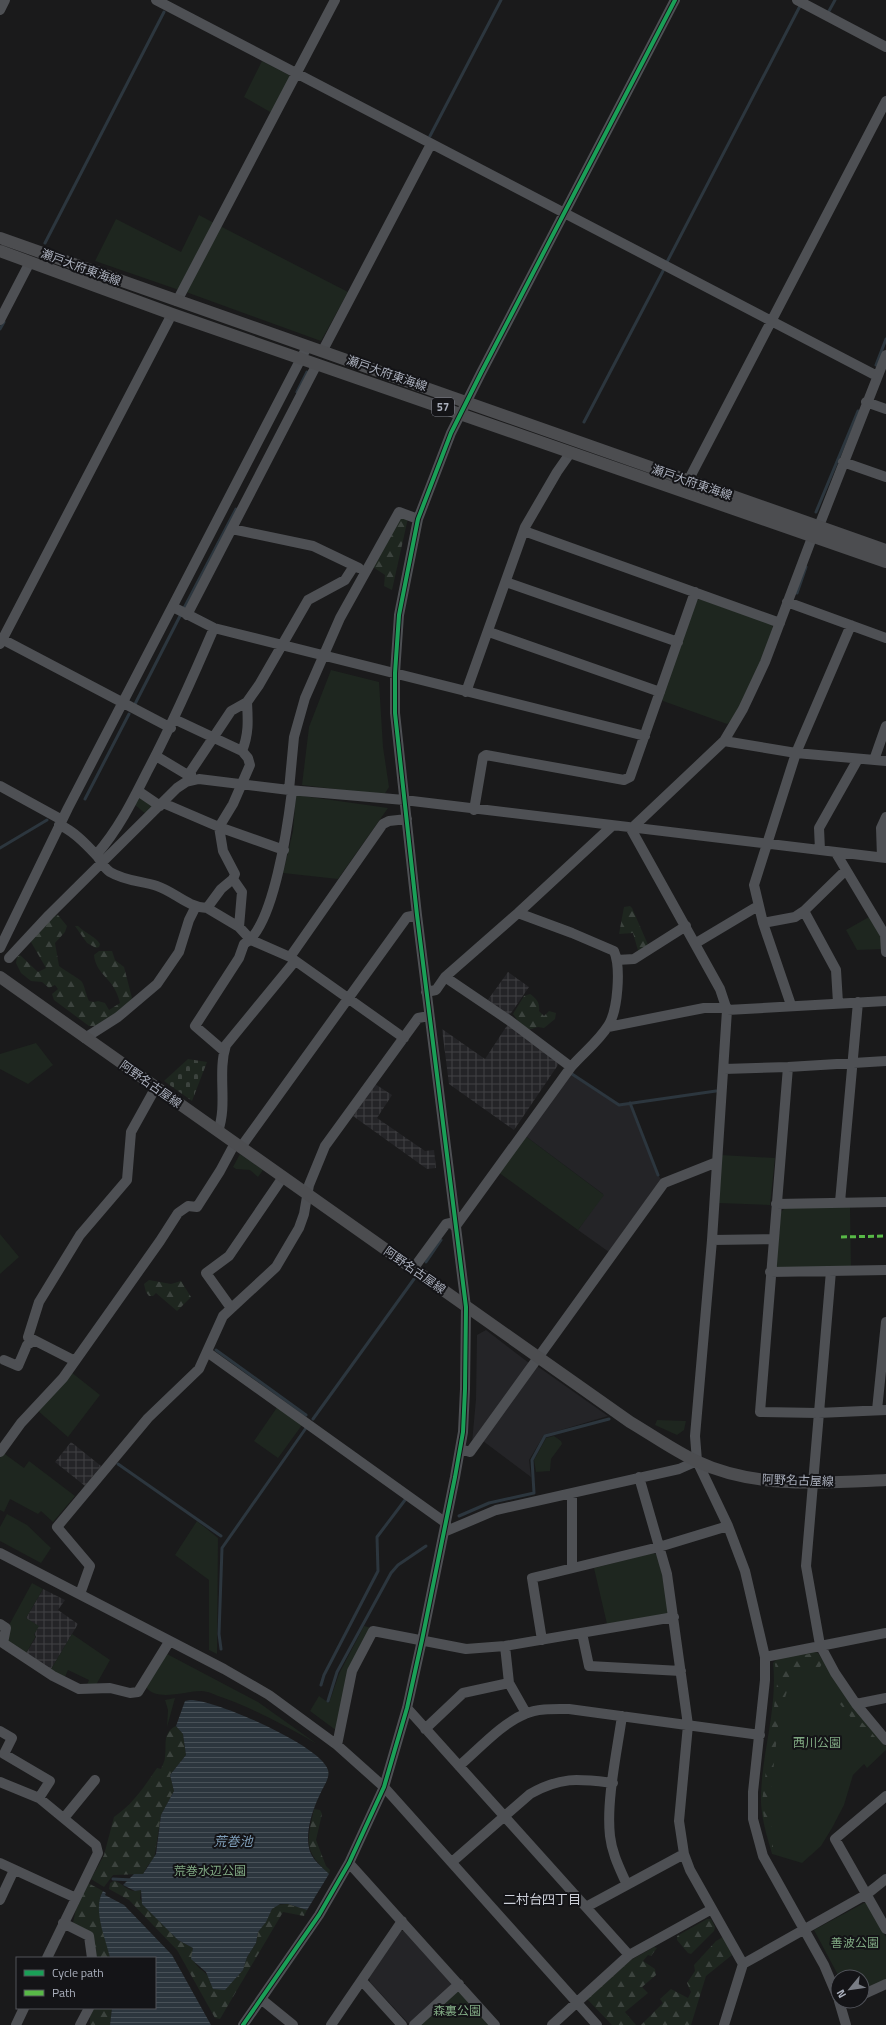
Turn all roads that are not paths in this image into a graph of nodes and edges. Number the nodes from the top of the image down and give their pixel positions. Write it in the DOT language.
graph roads {
  1 [pos="5,0"];
  2 [pos="335,0"];
  3 [pos="675,0"];
  4 [pos="797,0"];
  5 [pos="162,2"];
  6 [pos="0,10"];
  7 [pos="886,47"];
  8 [pos="297,74"];
  9 [pos="886,101"];
  10 [pos="431,144"];
  11 [pos="565,213"];
  12 [pos="0,238"];
  13 [pos="0,251"];
  14 [pos="30,262"];
  15 [pos="177,301"];
  16 [pos="172,314"];
  17 [pos="0,320"];
  18 [pos="770,322"];
  19 [pos="307,347"];
  20 [pos="322,350"];
  21 [pos="886,356"];
  22 [pos="301,359"];
  23 [pos="317,364"];
  24 [pos="877,376"];
  25 [pos="467,401"];
  26 [pos="866,402"];
  27 [pos="886,409"];
  28 [pos="462,414"];
  29 [pos="261,437"];
  30 [pos="275,445"];
  31 [pos="571,452"];
  32 [pos="843,462"];
  33 [pos="886,477"];
  34 [pos="688,481"];
  35 [pos="418,518"];
  36 [pos="232,529"];
  37 [pos="524,531"];
  38 [pos="816,531"];
  39 [pos="886,550"];
  40 [pos="886,562"];
  41 [pos="354,566"];
  42 [pos="366,571"];
  43 [pos="506,582"];
  44 [pos="695,592"];
  45 [pos="787,602"];
  46 [pos="173,607"];
  47 [pos="187,615"];
  48 [pos="780,623"];
  49 [pos="851,625"];
  50 [pos="214,628"];
  51 [pos="489,632"];
  52 [pos="886,638"];
  53 [pos="1,640"];
  54 [pos="678,642"];
  55 [pos="282,645"];
  56 [pos="324,656"];
  57 [pos="394,673"];
  58 [pos="466,692"];
  59 [pos="660,692"];
  60 [pos="246,702"];
  61 [pos="124,703"];
  62 [pos="173,723"];
  63 [pos="886,726"];
  64 [pos="214,736"];
  65 [pos="645,736"];
  66 [pos="724,741"];
  67 [pos="242,751"];
  68 [pos="796,753"];
  69 [pos="156,756"];
  70 [pos="858,759"];
  71 [pos="874,760"];
  72 [pos="886,761"];
  73 [pos="191,780"];
  74 [pos="244,783"];
  75 [pos="0,786"];
  76 [pos="291,790"];
  77 [pos="138,791"];
  78 [pos="404,800"];
  79 [pos="162,804"];
  80 [pos="474,810"];
  81 [pos="886,817"];
  82 [pos="407,819"];
  83 [pos="60,823"];
  84 [pos="612,826"];
  85 [pos="219,827"];
  86 [pos="631,829"];
  87 [pos="767,844"];
  88 [pos="284,850"];
  89 [pos="820,850"];
  90 [pos="836,852"];
  91 [pos="884,857"];
  92 [pos="99,859"];
  93 [pos="846,870"];
  94 [pos="234,879"];
  95 [pos="758,906"];
  96 [pos="195,908"];
  97 [pos="206,908"];
  98 [pos="804,911"];
  99 [pos="518,913"];
  100 [pos="417,915"];
  101 [pos="763,923"];
  102 [pos="686,926"];
  103 [pos="239,927"];
  104 [pos="886,935"];
  105 [pos="251,940"];
  106 [pos="696,943"];
  107 [pos="0,948"];
  108 [pos="886,952"];
  109 [pos="9,958"];
  110 [pos="293,959"];
  111 [pos="617,960"];
  112 [pos="0,977"];
  113 [pos="446,977"];
  114 [pos="426,992"];
  115 [pos="348,998"];
  116 [pos="886,1001"];
  117 [pos="858,1002"];
  118 [pos="838,1003"];
  119 [pos="791,1005"];
  120 [pos="727,1009"];
  121 [pos="429,1016"];
  122 [pos="608,1027"];
  123 [pos="85,1038"];
  124 [pos="404,1038"];
  125 [pos="224,1051"];
  126 [pos="886,1061"];
  127 [pos="851,1063"];
  128 [pos="571,1067"];
  129 [pos="788,1067"];
  130 [pos="724,1069"];
  131 [pos="156,1087"];
  132 [pos="218,1130"];
  133 [pos="238,1145"];
  134 [pos="717,1162"];
  135 [pos="284,1177"];
  136 [pos="307,1193"];
  137 [pos="840,1202"];
  138 [pos="886,1202"];
  139 [pos="776,1204"];
  140 [pos="455,1225"];
  141 [pos="773,1239"];
  142 [pos="712,1240"];
  143 [pos="413,1269"];
  144 [pos="886,1270"];
  145 [pos="831,1271"];
  146 [pos="770,1272"];
  147 [pos="466,1307"];
  148 [pos="231,1308"];
  149 [pos="886,1322"];
  150 [pos="34,1341"];
  151 [pos="207,1352"];
  152 [pos="539,1357"];
  153 [pos="4,1360"];
  154 [pos="75,1361"];
  155 [pos="881,1410"];
  156 [pos="818,1413"];
  157 [pos="460,1449"];
  158 [pos="0,1452"];
  159 [pos="697,1461"];
  160 [pos="640,1477"];
  161 [pos="886,1480"];
  162 [pos="814,1483"];
  163 [pos="572,1494"];
  164 [pos="728,1526"];
  165 [pos="445,1528"];
  166 [pos="660,1547"];
  167 [pos="0,1553"];
  168 [pos="572,1568"];
  169 [pos="80,1594"];
  170 [pos="674,1617"];
  171 [pos="0,1624"];
  172 [pos="582,1633"];
  173 [pos="886,1633"];
  174 [pos="422,1640"];
  175 [pos="542,1640"];
  176 [pos="169,1642"];
  177 [pos="820,1645"];
  178 [pos="504,1646"];
  179 [pos="765,1657"];
  180 [pos="681,1671"];
  181 [pos="509,1683"];
  182 [pos="886,1698"];
  183 [pos="856,1704"];
  184 [pos="407,1708"];
  185 [pos="526,1713"];
  186 [pos="622,1716"];
  187 [pos="688,1725"];
  188 [pos="425,1729"];
  189 [pos="0,1731"];
  190 [pos="760,1735"];
  191 [pos="886,1740"];
  192 [pos="336,1745"];
  193 [pos="459,1766"];
  194 [pos="95,1780"];
  195 [pos="0,1782"];
  196 [pos="613,1783"];
  197 [pos="384,1787"];
  198 [pos="886,1796"];
  199 [pos="39,1798"];
  200 [pos="504,1816"];
  201 [pos="64,1818"];
  202 [pos="684,1854"];
  203 [pos="349,1862"];
  204 [pos="452,1862"];
  205 [pos="0,1863"];
  206 [pos="14,1870"];
  207 [pos="886,1879"];
  208 [pos="627,1885"];
  209 [pos="867,1894"];
  210 [pos="76,1898"];
  211 [pos="0,1900"];
  212 [pos="586,1907"];
  213 [pos="712,1909"];
  214 [pos="402,1921"];
  215 [pos="63,1922"];
  216 [pos="886,1929"];
  217 [pos="804,1930"];
  218 [pos="629,1956"];
  219 [pos="47,1957"];
  220 [pos="92,1957"];
  221 [pos="743,1964"];
  222 [pos="830,1978"];
  223 [pos="362,1981"];
  224 [pos="459,1984"];
  225 [pos="886,1984"];
  226 [pos="870,1991"];
  227 [pos="261,1999"];
  228 [pos="577,2002"];
  229 [pos="24,2009"];
  230 [pos="88,2009"];
  231 [pos="843,2009"];
  232 [pos="16,2025"];
  233 [pos="80,2025"];
  234 [pos="243,2025"];
  235 [pos="293,2025"];
  236 [pos="331,2025"];
  237 [pos="402,2025"];
  238 [pos="414,2025"];
  239 [pos="495,2025"];
  240 [pos="552,2025"];
  241 [pos="597,2025"];
  242 [pos="724,2025"];
  243 [pos="846,2025"];
  1 -- 6 [label="street"];
  2 -- 8 [label="street"];
  3 -- 11 [label="street"];
  4 -- 7 [label="street"];
  5 -- 8 [label="street"];
  8 -- 10 [label="street"];
  8 -- 15 [label="street"];
  9 -- 18 [label="street"];
  10 -- 11 [label="street"];
  10 -- 20 [label="street"];
  11 -- 18 [label="street"];
  11 -- 25 [label="street"];
  12 -- 15 [label="main road, 瀬戸大府東海線 / 57"];
  13 -- 14 [label="main road, 瀬戸大府東海線 / 57"];
  14 -- 16 [label="main road, 瀬戸大府東海線 / 57"];
  14 -- 17 [label="street"];
  15 -- 19 [label="main road, 瀬戸大府東海線 / 57"];
  16 -- 22 [label="main road, 瀬戸大府東海線 / 57"];
  16 -- 53 [label="street"];
  18 -- 24 [label="street"];
  18 -- 34 [label="street"];
  19 -- 20 [label="main road, 瀬戸大府東海線 / 57"];
  19 -- 22 [label="street"];
  20 -- 25 [label="main road, 瀬戸大府東海線 / 57"];
  21 -- 24 [label="street"];
  22 -- 23 [label="main road, 瀬戸大府東海線 / 57"];
  22 -- 29 [label="street"];
  23 -- 28 [label="main road, 瀬戸大府東海線 / 57"];
  23 -- 30 [label="street"];
  24 -- 26 [label="street"];
  25 -- 28 [label="street"];
  25 -- 34 [label="main road, 瀬戸大府東海線 / 57"];
  26 -- 27 [label="street"];
  26 -- 32 [label="street"];
  28 -- 31 [label="main road, 瀬戸大府東海線 / 57"];
  28 -- 35 [label="street"];
  29 -- 30 [label="street"];
  29 -- 46 [label="street"];
  30 -- 36 [label="street"];
  31 -- 37 [label="street"];
  31 -- 38 [label="main road, 瀬戸大府東海線 / 57"];
  32 -- 33 [label="street"];
  32 -- 38 [label="street"];
  34 -- 38 [label="main road, 瀬戸大府東海線 / 57"];
  35 -- 42 [label="street"];
  35 -- 57 [label="street"];
  36 -- 41 [label="street"];
  36 -- 47 [label="street"];
  37 -- 43 [label="street"];
  37 -- 44 [label="street"];
  38 -- 39 [label="main road, 瀬戸大府東海線 / 57"];
  38 -- 40 [label="main road, 瀬戸大府東海線 / 57"];
  38 -- 45 [label="street"];
  41 -- 42 [label="street"];
  41 -- 55 [label="street"];
  42 -- 56 [label="street"];
  43 -- 51 [label="street"];
  43 -- 54 [label="street"];
  44 -- 48 [label="street"];
  44 -- 54 [label="street"];
  45 -- 48 [label="street"];
  45 -- 49 [label="street"];
  46 -- 47 [label="street"];
  46 -- 61 [label="street"];
  47 -- 50 [label="street"];
  48 -- 66 [label="street"];
  49 -- 52 [label="street"];
  49 -- 68 [label="street"];
  50 -- 55 [label="street"];
  50 -- 62 [label="street"];
  51 -- 58 [label="street"];
  51 -- 59 [label="street"];
  53 -- 61 [label="street"];
  54 -- 59 [label="street"];
  55 -- 56 [label="street"];
  55 -- 60 [label="street"];
  56 -- 57 [label="street"];
  56 -- 76 [label="street"];
  57 -- 58 [label="street"];
  57 -- 78 [label="street"];
  58 -- 65 [label="street"];
  59 -- 65 [label="street"];
  60 -- 64 [label="street"];
  60 -- 67 [label="street"];
  61 -- 62 [label="street"];
  61 -- 83 [label="street"];
  62 -- 64 [label="street"];
  62 -- 69 [label="street"];
  63 -- 71 [label="street"];
  64 -- 67 [label="street"];
  64 -- 73 [label="street"];
  65 -- 80 [label="street"];
  66 -- 68 [label="street"];
  66 -- 86 [label="street"];
  67 -- 74 [label="street"];
  68 -- 70 [label="street"];
  68 -- 87 [label="street"];
  69 -- 73 [label="street"];
  69 -- 77 [label="street"];
  70 -- 71 [label="street"];
  70 -- 89 [label="street"];
  71 -- 72 [label="street"];
  73 -- 74 [label="street"];
  73 -- 79 [label="street"];
  74 -- 76 [label="street"];
  74 -- 85 [label="street"];
  75 -- 83 [label="street"];
  76 -- 78 [label="street"];
  76 -- 88 [label="street"];
  77 -- 79 [label="street"];
  77 -- 92 [label="street"];
  78 -- 80 [label="street"];
  78 -- 82 [label="street"];
  79 -- 85 [label="street"];
  79 -- 92 [label="street"];
  80 -- 84 [label="street"];
  81 -- 91 [label="street"];
  82 -- 100 [label="street"];
  82 -- 110 [label="street"];
  83 -- 92 [label="street"];
  83 -- 107 [label="street"];
  84 -- 86 [label="street"];
  84 -- 99 [label="street"];
  85 -- 88 [label="street"];
  85 -- 94 [label="street"];
  86 -- 87 [label="street"];
  86 -- 102 [label="street"];
  87 -- 89 [label="street"];
  87 -- 95 [label="street"];
  88 -- 105 [label="street"];
  89 -- 90 [label="street"];
  90 -- 91 [label="street"];
  90 -- 93 [label="street"];
  92 -- 96 [label="street"];
  92 -- 109 [label="street"];
  93 -- 98 [label="street"];
  93 -- 104 [label="street"];
  94 -- 97 [label="street"];
  94 -- 103 [label="street"];
  95 -- 101 [label="street"];
  95 -- 106 [label="street"];
  96 -- 97 [label="street"];
  96 -- 123 [label="street"];
  97 -- 103 [label="street"];
  98 -- 101 [label="street"];
  98 -- 118 [label="street"];
  99 -- 111 [label="street"];
  99 -- 113 [label="street"];
  100 -- 114 [label="street"];
  100 -- 115 [label="street"];
  101 -- 119 [label="street"];
  102 -- 106 [label="street"];
  102 -- 111 [label="street"];
  103 -- 105 [label="street"];
  104 -- 108 [label="street"];
  105 -- 110 [label="street"];
  105 -- 125 [label="street"];
  106 -- 120 [label="street"];
  110 -- 115 [label="street"];
  110 -- 125 [label="street"];
  111 -- 122 [label="street"];
  112 -- 123 [label="main road, 阿野名古屋線"];
  113 -- 114 [label="street"];
  113 -- 128 [label="street"];
  114 -- 121 [label="street"];
  115 -- 124 [label="street"];
  115 -- 133 [label="street"];
  116 -- 117 [label="street"];
  117 -- 118 [label="street"];
  117 -- 127 [label="street"];
  118 -- 119 [label="street"];
  119 -- 120 [label="street"];
  120 -- 122 [label="street"];
  120 -- 130 [label="street"];
  121 -- 124 [label="street"];
  121 -- 140 [label="street"];
  122 -- 128 [label="street"];
  123 -- 131 [label="main road, 阿野名古屋線"];
  124 -- 136 [label="street"];
  125 -- 132 [label="street"];
  126 -- 127 [label="street"];
  127 -- 129 [label="street"];
  127 -- 137 [label="street"];
  128 -- 140 [label="street"];
  129 -- 130 [label="street"];
  129 -- 139 [label="street"];
  130 -- 134 [label="street"];
  131 -- 132 [label="main road, 阿野名古屋線"];
  131 -- 150 [label="street"];
  132 -- 133 [label="main road, 阿野名古屋線"];
  133 -- 135 [label="main road, 阿野名古屋線"];
  133 -- 154 [label="street"];
  134 -- 142 [label="street"];
  134 -- 152 [label="street"];
  135 -- 136 [label="main road, 阿野名古屋線"];
  135 -- 148 [label="street"];
  136 -- 143 [label="main road, 阿野名古屋線"];
  136 -- 148 [label="street"];
  137 -- 138 [label="street"];
  137 -- 139 [label="street"];
  139 -- 141 [label="street"];
  140 -- 143 [label="street"];
  140 -- 147 [label="street"];
  141 -- 142 [label="street"];
  141 -- 146 [label="street"];
  142 -- 159 [label="street"];
  143 -- 147 [label="main road, 阿野名古屋線"];
  144 -- 145 [label="street"];
  145 -- 146 [label="street"];
  145 -- 156 [label="street"];
  146 -- 156 [label="street"];
  147 -- 152 [label="main road, 阿野名古屋線"];
  147 -- 157 [label="street"];
  148 -- 151 [label="street"];
  149 -- 155 [label="street"];
  150 -- 153 [label="street"];
  150 -- 154 [label="street"];
  151 -- 165 [label="street"];
  151 -- 169 [label="street"];
  152 -- 157 [label="street"];
  152 -- 159 [label="main road, 阿野名古屋線"];
  154 -- 158 [label="street"];
  155 -- 156 [label="street"];
  156 -- 162 [label="street"];
  157 -- 165 [label="street"];
  159 -- 160 [label="street"];
  159 -- 162 [label="main road, 阿野名古屋線"];
  159 -- 164 [label="street"];
  160 -- 163 [label="street"];
  160 -- 166 [label="street"];
  161 -- 162 [label="main road, 阿野名古屋線"];
  162 -- 177 [label="street"];
  163 -- 165 [label="street"];
  163 -- 168 [label="street"];
  164 -- 166 [label="street"];
  164 -- 179 [label="street"];
  165 -- 174 [label="street"];
  166 -- 168 [label="street"];
  166 -- 170 [label="street"];
  167 -- 169 [label="street"];
  168 -- 175 [label="street"];
  169 -- 176 [label="street"];
  170 -- 172 [label="street"];
  170 -- 180 [label="street"];
  171 -- 176 [label="street"];
  172 -- 175 [label="street"];
  172 -- 180 [label="street"];
  173 -- 177 [label="street"];
  174 -- 178 [label="street"];
  174 -- 184 [label="street"];
  174 -- 192 [label="street"];
  175 -- 178 [label="street"];
  176 -- 192 [label="street"];
  177 -- 179 [label="street"];
  177 -- 183 [label="street"];
  178 -- 181 [label="street"];
  179 -- 190 [label="street"];
  180 -- 187 [label="street"];
  181 -- 185 [label="street"];
  181 -- 188 [label="street"];
  182 -- 183 [label="street"];
  183 -- 191 [label="street"];
  184 -- 188 [label="street"];
  184 -- 197 [label="street"];
  185 -- 186 [label="street"];
  185 -- 193 [label="street"];
  186 -- 187 [label="street"];
  186 -- 196 [label="street"];
  187 -- 190 [label="street"];
  187 -- 202 [label="street"];
  188 -- 193 [label="street"];
  189 -- 199 [label="street"];
  190 -- 217 [label="street"];
  192 -- 197 [label="street"];
  193 -- 200 [label="street"];
  194 -- 201 [label="street"];
  195 -- 199 [label="street"];
  196 -- 200 [label="street"];
  196 -- 208 [label="street"];
  197 -- 203 [label="street"];
  197 -- 204 [label="street"];
  198 -- 209 [label="street"];
  199 -- 201 [label="street"];
  200 -- 204 [label="street"];
  200 -- 212 [label="street"];
  201 -- 210 [label="street"];
  202 -- 208 [label="street"];
  202 -- 213 [label="street"];
  203 -- 214 [label="street"];
  203 -- 227 [label="street"];
  204 -- 228 [label="street"];
  205 -- 206 [label="street"];
  206 -- 210 [label="street"];
  206 -- 211 [label="street"];
  207 -- 209 [label="street"];
  208 -- 212 [label="street"];
  209 -- 216 [label="street"];
  209 -- 217 [label="street"];
  210 -- 215 [label="street"];
  212 -- 218 [label="street"];
  213 -- 218 [label="street"];
  213 -- 221 [label="street"];
  214 -- 223 [label="street"];
  214 -- 224 [label="street"];
  215 -- 219 [label="street"];
  215 -- 220 [label="street"];
  217 -- 221 [label="street"];
  217 -- 222 [label="street"];
  218 -- 228 [label="street"];
  221 -- 242 [label="street"];
  223 -- 236 [label="street"];
  223 -- 237 [label="street"];
  224 -- 238 [label="street"];
  224 -- 239 [label="street"];
  225 -- 226 [label="street"];
  227 -- 234 [label="street"];
  227 -- 235 [label="street"];
  228 -- 240 [label="street"];
  228 -- 241 [label="street"];
  229 -- 232 [label="street"];
  230 -- 233 [label="street"];
  231 -- 243 [label="street"];
}
